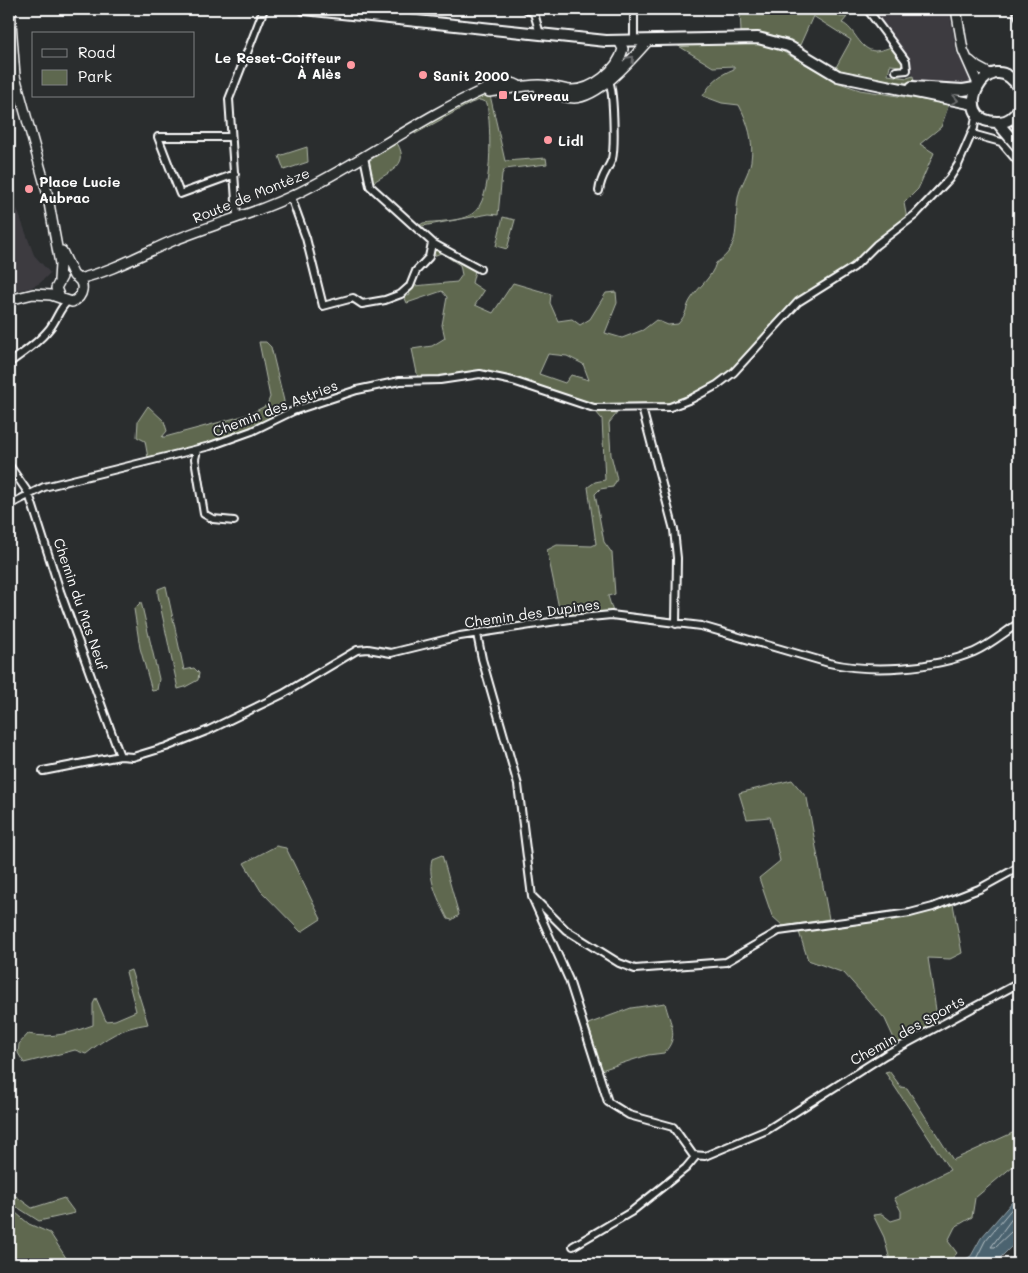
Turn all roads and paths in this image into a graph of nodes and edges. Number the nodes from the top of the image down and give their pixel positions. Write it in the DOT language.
graph roads {
  1 [pos="10,9"];
  2 [pos="16,9"];
  3 [pos="264,9"];
  4 [pos="304,9"];
  5 [pos="526,9"];
  6 [pos="634,9"];
  7 [pos="867,9"];
  8 [pos="956,9"];
  9 [pos="1016,9"];
  10 [pos="534,11"];
  11 [pos="1019,17"];
  12 [pos="540,34"];
  13 [pos="619,41"];
  14 [pos="634,41"];
  15 [pos="648,41"];
  16 [pos="968,59"];
  17 [pos="896,71"];
  18 [pos="992,75"];
  19 [pos="608,77"];
  20 [pos="1018,85"];
  21 [pos="977,86"];
  22 [pos="889,87"];
  23 [pos="975,107"];
  24 [pos="1017,112"];
  25 [pos="985,119"];
  26 [pos="998,122"];
  27 [pos="1019,127"];
  28 [pos="973,131"];
  29 [pos="231,137"];
  30 [pos="1019,148"];
  31 [pos="364,157"];
  32 [pos="1019,163"];
  33 [pos="235,174"];
  34 [pos="599,191"];
  35 [pos="291,196"];
  36 [pos="237,216"];
  37 [pos="432,243"];
  38 [pos="108,269"];
  39 [pos="480,270"];
  40 [pos="76,277"];
  41 [pos="57,282"];
  42 [pos="82,288"];
  43 [pos="33,294"];
  44 [pos="9,300"];
  45 [pos="63,302"];
  46 [pos="9,363"];
  47 [pos="642,408"];
  48 [pos="197,450"];
  49 [pos="9,465"];
  50 [pos="29,494"];
  51 [pos="9,505"];
  52 [pos="234,520"];
  53 [pos="1019,623"];
  54 [pos="676,624"];
  55 [pos="477,634"];
  56 [pos="120,756"];
  57 [pos="43,770"];
  58 [pos="1019,868"];
  59 [pos="532,897"];
  60 [pos="1019,983"];
  61 [pos="696,1156"];
  62 [pos="573,1246"];
  1 -- 41 [label="street"];
  2 -- 40 [label="street"];
  3 -- 29 [label="street"];
  4 -- 12 [label="main road"];
  5 -- 10 [label="street"];
  6 -- 14 [label="street"];
  7 -- 17 [label="street"];
  8 -- 16 [label="street"];
  9 -- 11 [label="street"];
  10 -- 12 [label="street"];
  12 -- 13 [label="main road"];
  13 -- 14 [label="main road"];
  13 -- 19 [label="street, Route de Montèze"];
  14 -- 15 [label="main road"];
  19 -- 15 [label="street, Route de Montèze, one-way"];
  15 -- 22 [label="main road"];
  16 -- 18 [label="street"];
  16 -- 21 [label="street"];
  18 -- 20 [label="main road"];
  18 -- 21 [label="main road"];
  19 -- 31 [label="street, Route de Montèze"];
  19 -- 34 [label="street"];
  21 -- 22 [label="main road"];
  21 -- 23 [label="main road"];
  22 -- 23 [label="main road, one-way"];
  23 -- 25 [label="main road"];
  23 -- 28 [label="street, Chemin des Astries"];
  24 -- 26 [label="main road"];
  24 -- 27 [label="main road"];
  25 -- 26 [label="main road"];
  25 -- 28 [label="street, Chemin des Astries"];
  26 -- 30 [label="main road"];
  28 -- 32 [label="street"];
  28 -- 47 [label="street, Chemin des Astries"];
  29 -- 33 [label="street"];
  29 -- 33 [label="street"];
  31 -- 35 [label="street, Route de Montèze"];
  31 -- 37 [label="street"];
  33 -- 36 [label="street"];
  35 -- 36 [label="street, Route de Montèze"];
  35 -- 37 [label="street"];
  36 -- 38 [label="street, Route de Montèze"];
  37 -- 39 [label="street"];
  38 -- 40 [label="street, Route de Montèze"];
  38 -- 42 [label="street, Route de Montèze"];
  40 -- 41 [label="street"];
  40 -- 42 [label="street"];
  41 -- 43 [label="street"];
  41 -- 45 [label="street"];
  42 -- 45 [label="street"];
  43 -- 44 [label="street"];
  43 -- 45 [label="street"];
  45 -- 46 [label="street"];
  47 -- 48 [label="street, Chemin des Astries"];
  47 -- 54 [label="street"];
  48 -- 50 [label="street, Chemin des Astries"];
  48 -- 52 [label="street"];
  49 -- 50 [label="street, Chemin du Mas Neuf"];
  50 -- 51 [label="street, Chemin des Astries"];
  50 -- 56 [label="street, Chemin du Mas Neuf"];
  53 -- 54 [label="street, Chemin des Dupines"];
  54 -- 55 [label="street, Chemin des Dupines"];
  55 -- 56 [label="street, Chemin des Dupines"];
  55 -- 59 [label="street"];
  56 -- 57 [label="street, Chemin des Dupines"];
  58 -- 59 [label="street"];
  59 -- 61 [label="street"];
  60 -- 61 [label="street, Chemin des Sports"];
  61 -- 62 [label="street"];
}
